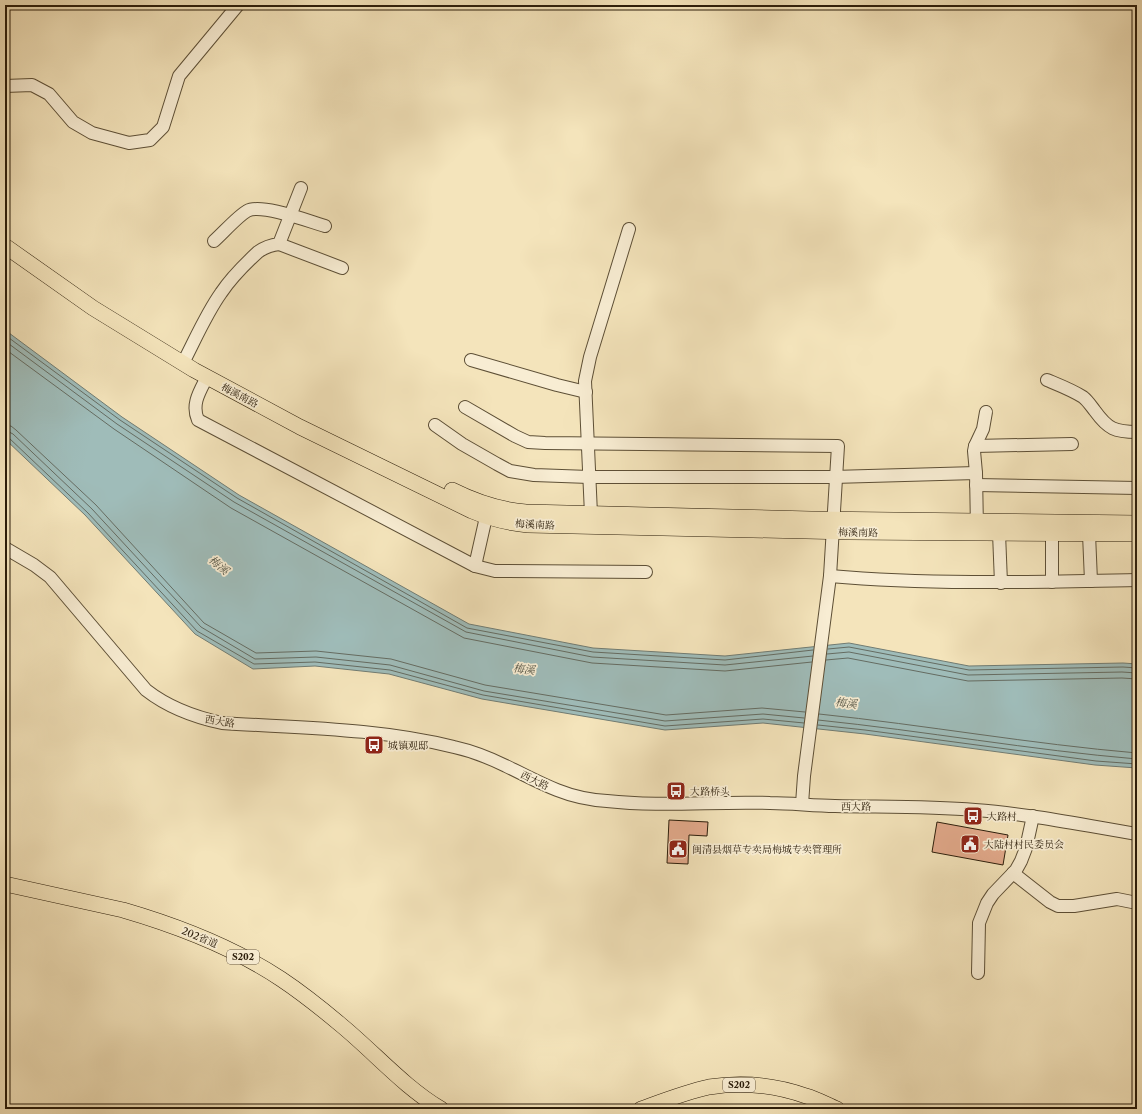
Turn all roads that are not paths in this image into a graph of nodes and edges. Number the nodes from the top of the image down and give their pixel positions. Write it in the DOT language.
graph roads {
  1 [pos="238,5"];
  2 [pos="5,86"];
  3 [pos="301,188"];
  4 [pos="290,216"];
  5 [pos="325,226"];
  6 [pos="628,229"];
  7 [pos="5,240"];
  8 [pos="214,240"];
  9 [pos="279,244"];
  10 [pos="5,246"];
  11 [pos="342,268"];
  12 [pos="185,360"];
  13 [pos="471,360"];
  14 [pos="207,377"];
  15 [pos="1047,380"];
  16 [pos="586,392"];
  17 [pos="466,407"];
  18 [pos="986,412"];
  19 [pos="434,425"];
  20 [pos="1137,432"];
  21 [pos="588,443"];
  22 [pos="1072,444"];
  23 [pos="975,446"];
  24 [pos="836,476"];
  25 [pos="589,478"];
  26 [pos="976,479"];
  27 [pos="1137,488"];
  28 [pos="591,514"];
  29 [pos="486,517"];
  30 [pos="1137,523"];
  31 [pos="834,526"];
  32 [pos="977,527"];
  33 [pos="999,533"];
  34 [pos="1052,533"];
  35 [pos="1089,534"];
  36 [pos="1137,534"];
  37 [pos="5,548"];
  38 [pos="476,566"];
  39 [pos="646,572"];
  40 [pos="830,576"];
  41 [pos="1137,580"];
  42 [pos="1091,581"];
  43 [pos="1052,582"];
  44 [pos="1001,583"];
  45 [pos="802,804"];
  46 [pos="1032,816"];
  47 [pos="1137,834"];
  48 [pos="1014,873"];
  49 [pos="5,884"];
  50 [pos="1137,903"];
  51 [pos="978,973"];
  52 [pos="441,1109"];
  53 [pos="641,1109"];
  54 [pos="837,1109"];
  1 -- 2 [label="street"];
  3 -- 4 [label="street"];
  4 -- 5 [label="street"];
  4 -- 8 [label="street"];
  4 -- 9 [label="street"];
  6 -- 16 [label="street"];
  7 -- 12 [label="main road, 梅溪南路"];
  9 -- 11 [label="street"];
  9 -- 12 [label="street"];
  10 -- 12 [label="main road, 梅溪南路"];
  12 -- 14 [label="main road, 梅溪南路"];
  12 -- 28 [label="main road, 梅溪南路"];
  13 -- 16 [label="street"];
  14 -- 29 [label="main road, 梅溪南路"];
  14 -- 38 [label="street"];
  15 -- 20 [label="street"];
  16 -- 21 [label="street"];
  17 -- 21 [label="street"];
  18 -- 23 [label="street"];
  19 -- 25 [label="street"];
  21 -- 24 [label="street"];
  21 -- 25 [label="street"];
  22 -- 23 [label="street"];
  23 -- 26 [label="street"];
  24 -- 25 [label="street"];
  24 -- 26 [label="street"];
  24 -- 31 [label="street"];
  25 -- 28 [label="street"];
  26 -- 27 [label="street"];
  26 -- 32 [label="street"];
  28 -- 31 [label="main road, 梅溪南路"];
  29 -- 31 [label="main road, 梅溪南路"];
  29 -- 38 [label="street"];
  30 -- 32 [label="main road, 梅溪南路"];
  31 -- 32 [label="main road, 梅溪南路"];
  31 -- 40 [label="street"];
  32 -- 33 [label="main road, 梅溪南路"];
  33 -- 34 [label="main road, 梅溪南路"];
  33 -- 44 [label="street"];
  34 -- 35 [label="main road, 梅溪南路"];
  34 -- 43 [label="street"];
  35 -- 36 [label="main road, 梅溪南路"];
  35 -- 42 [label="street"];
  37 -- 45 [label="street, 西大路"];
  38 -- 39 [label="street"];
  40 -- 44 [label="street"];
  40 -- 45 [label="street"];
  41 -- 42 [label="street"];
  42 -- 43 [label="street"];
  43 -- 44 [label="street"];
  45 -- 46 [label="street, 西大路"];
  46 -- 47 [label="street, 西大路"];
  46 -- 48 [label="street"];
  48 -- 50 [label="street"];
  48 -- 51 [label="street"];
  49 -- 52 [label="main road, 202省道 / S202"];
  53 -- 54 [label="main road, S202"];
}
